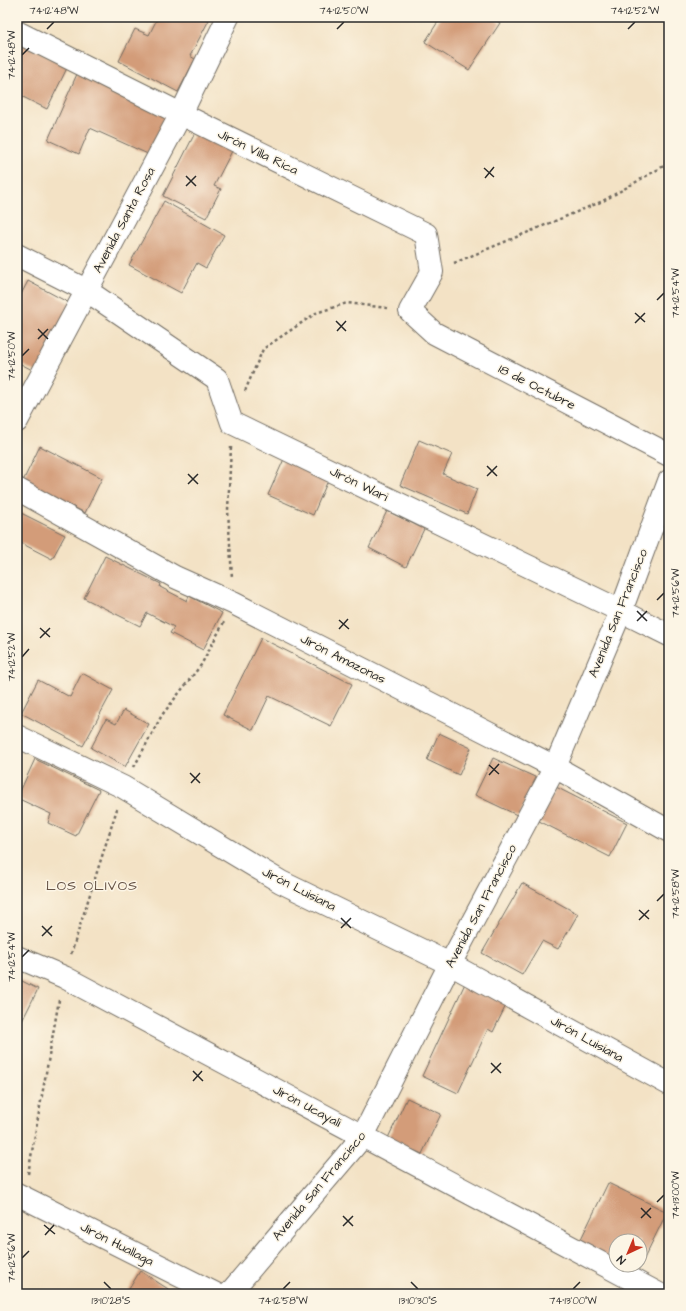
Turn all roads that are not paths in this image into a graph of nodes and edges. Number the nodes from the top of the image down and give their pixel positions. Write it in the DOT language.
graph roads {
  1 [pos="228,17"];
  2 [pos="17,32"];
  3 [pos="181,114"];
  4 [pos="17,255"];
  5 [pos="86,290"];
  6 [pos="410,311"];
  7 [pos="17,421"];
  8 [pos="669,455"];
  9 [pos="669,481"];
  10 [pos="17,489"];
  11 [pos="621,611"];
  12 [pos="669,635"];
  13 [pos="17,736"];
  14 [pos="555,767"];
  15 [pos="669,832"];
  16 [pos="17,957"];
  17 [pos="450,964"];
  18 [pos="669,1084"];
  19 [pos="363,1136"];
  20 [pos="20,1195"];
  21 [pos="216,1294"];
  22 [pos="229,1294"];
  23 [pos="659,1294"];
  1 -- 3 [label="street, Avenida Santa Rosa"];
  2 -- 3 [label="street, Jirón Villa Rica"];
  3 -- 5 [label="street, Avenida Santa Rosa"];
  3 -- 6 [label="street, Jirón Villa Rica"];
  4 -- 5 [label="street"];
  5 -- 7 [label="street, Avenida Santa Rosa"];
  5 -- 11 [label="street, Jirón Wari"];
  6 -- 8 [label="street, 18 de Octubre"];
  9 -- 11 [label="street, Avenida San Francisco"];
  10 -- 14 [label="street, Jirón Amazonas"];
  11 -- 12 [label="street, Jirón Wari"];
  11 -- 14 [label="street, Avenida San Francisco"];
  13 -- 17 [label="street, Jirón Luisiana"];
  14 -- 15 [label="street, Jirón Amazonas"];
  14 -- 17 [label="street, Avenida San Francisco"];
  16 -- 19 [label="street, Jirón Ucayali"];
  17 -- 18 [label="street, Jirón Luisiana"];
  17 -- 19 [label="street, Avenida San Francisco"];
  19 -- 22 [label="street, Avenida San Francisco"];
  19 -- 23 [label="street, Jirón Ucayali"];
  20 -- 21 [label="street, Jirón Huallaga"];
}
